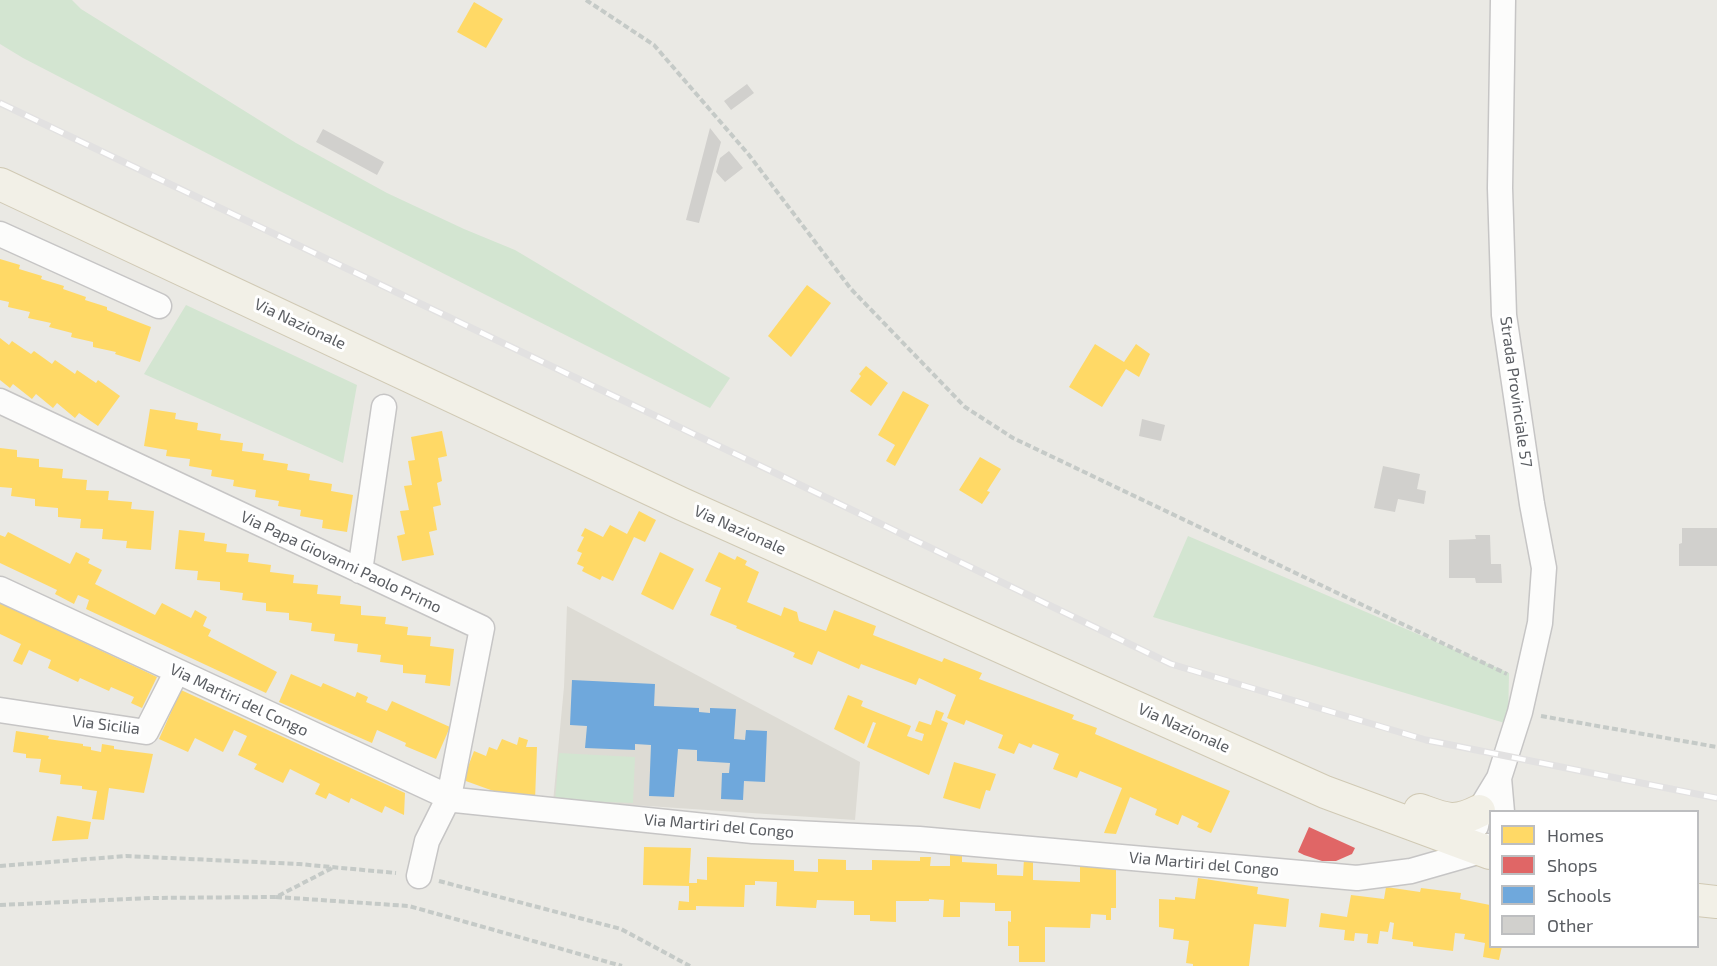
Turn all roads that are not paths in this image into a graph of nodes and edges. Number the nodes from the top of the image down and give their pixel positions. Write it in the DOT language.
graph roads {
  1 [pos="1503,0"];
  2 [pos="0,184"];
  3 [pos="0,234"];
  4 [pos="159,306"];
  5 [pos="0,401"];
  6 [pos="384,407"];
  7 [pos="360,571"];
  8 [pos="0,589"];
  9 [pos="177,671"];
  10 [pos="0,710"];
  11 [pos="1325,792"];
  12 [pos="448,797"];
  13 [pos="1490,810"];
  14 [pos="1489,811"];
  15 [pos="1489,812"];
  16 [pos="1487,849"];
  17 [pos="419,876"];
  18 [pos="1699,900"];
  19 [pos="1717,902"];
  1 -- 13 [label="street, Strada Provinciale 57"];
  2 -- 11 [label="main road, Via Nazionale"];
  3 -- 4 [label="street"];
  5 -- 7 [label="street, Via Papa Giovanni Paolo Primo"];
  6 -- 7 [label="street"];
  7 -- 12 [label="street, Via Papa Giovanni Paolo Primo"];
  8 -- 9 [label="street, Via Martiri del Congo"];
  9 -- 10 [label="street, Via Sicilia"];
  9 -- 12 [label="street, Via Martiri del Congo"];
  11 -- 14 [label="main road"];
  11 -- 16 [label="main road, Via Nazionale"];
  12 -- 16 [label="street, Via Martiri del Congo"];
  12 -- 17 [label="street, Via Papa Giovanni Paolo Primo"];
  15 -- 16 [label="street, Strada Provinciale 57"];
  18 -- 19 [label="main road"];
}
